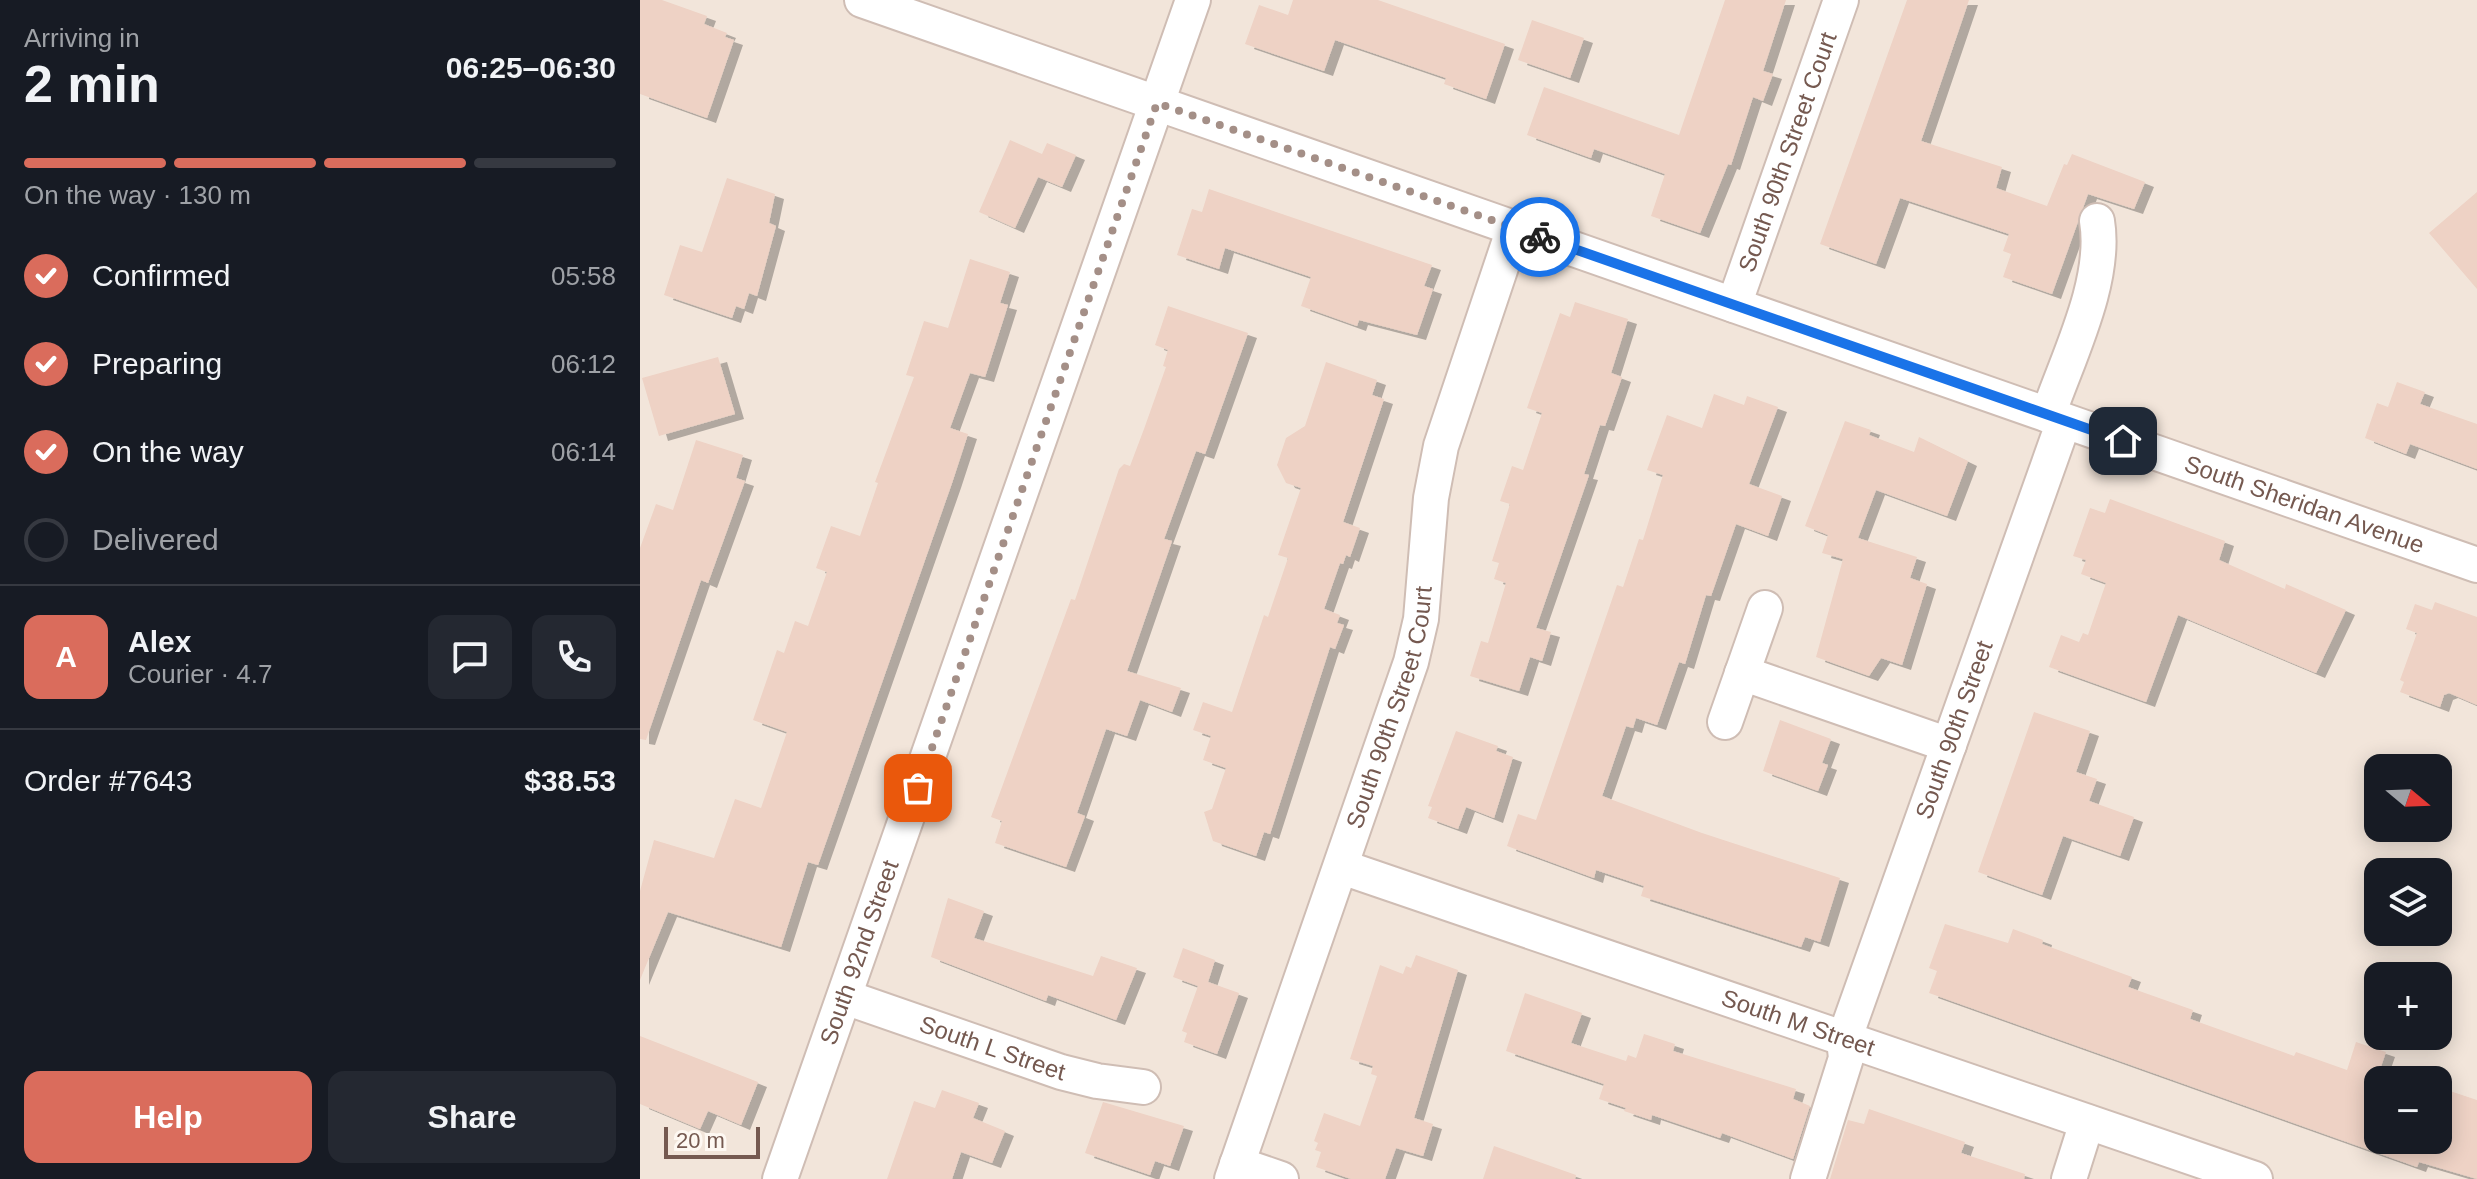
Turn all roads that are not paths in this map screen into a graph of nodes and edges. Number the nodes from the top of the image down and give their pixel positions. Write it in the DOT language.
graph roads {
  1 [pos="862,0"];
  2 [pos="1193,0"];
  3 [pos="1841,0"];
  4 [pos="1157,103"];
  5 [pos="2097,221"];
  6 [pos="1514,228"];
  7 [pos="1734,305"];
  8 [pos="2056,418"];
  9 [pos="2477,565"];
  10 [pos="1765,608"];
  11 [pos="1742,673"];
  12 [pos="1725,722"];
  13 [pos="1949,745"];
  14 [pos="1342,867"];
  15 [pos="845,997"];
  16 [pos="1844,1040"];
  17 [pos="1143,1087"];
  18 [pos="2087,1122"];
  19 [pos="1234,1172"];
  20 [pos="780,1179"];
  21 [pos="1281,1179"];
  22 [pos="1808,1179"];
  23 [pos="2069,1179"];
  24 [pos="2255,1179"];
  1 -- 4 [label="street, South Sheridan Avenue"];
  2 -- 4 [label="street, South 92nd Street"];
  3 -- 7 [label="street, South 90th Street Court"];
  4 -- 6 [label="street, South Sheridan Avenue"];
  4 -- 15 [label="street, South 92nd Street"];
  5 -- 8 [label="street, South 90th Street"];
  6 -- 7 [label="street, South Sheridan Avenue"];
  6 -- 14 [label="street, South 90th Street Court"];
  7 -- 8 [label="street, South Sheridan Avenue"];
  8 -- 9 [label="street, South Sheridan Avenue"];
  8 -- 13 [label="street, South 90th Street"];
  10 -- 11 [label="street"];
  11 -- 12 [label="street"];
  11 -- 13 [label="street"];
  13 -- 16 [label="street, South 90th Street"];
  14 -- 16 [label="street, South M Street"];
  14 -- 19 [label="street, South 90th Street Court"];
  15 -- 17 [label="street, South L Street"];
  15 -- 20 [label="street, South 92nd Street"];
  16 -- 18 [label="street, South M Street"];
  16 -- 22 [label="street, South 90th Street"];
  18 -- 23 [label="street"];
  18 -- 24 [label="street, South M Street"];
  19 -- 21 [label="street"];
}
